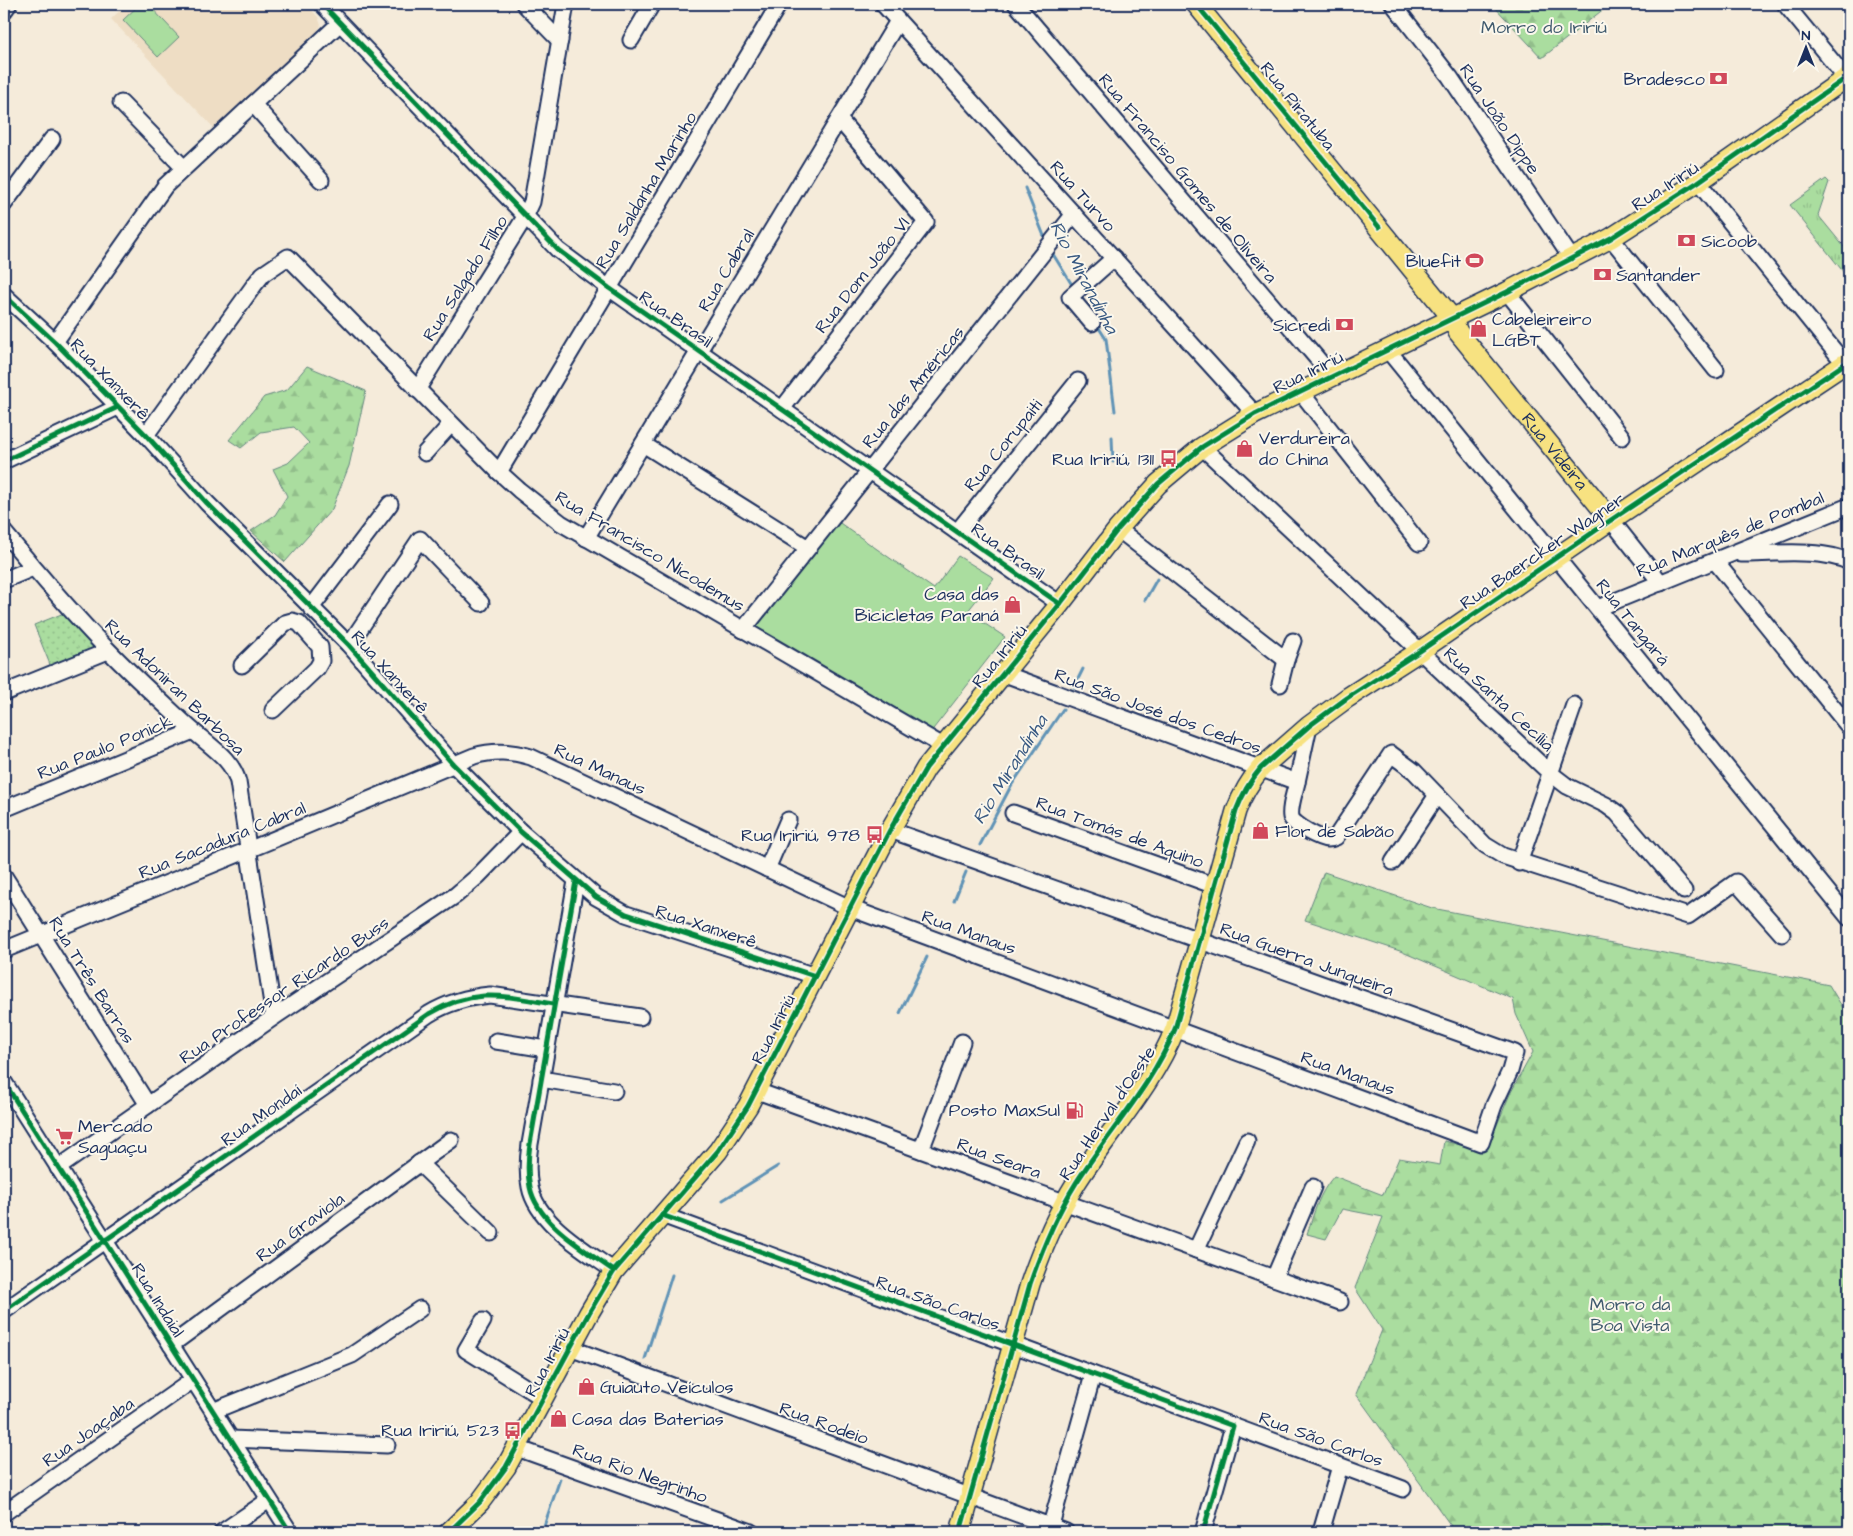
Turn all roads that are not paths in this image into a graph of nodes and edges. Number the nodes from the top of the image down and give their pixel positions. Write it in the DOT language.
graph roads {
  1 [pos="9,4"];
  2 [pos="322,4"];
  3 [pos="524,4"];
  4 [pos="566,4"];
  5 [pos="652,4"];
  6 [pos="779,4"];
  7 [pos="883,4"];
  8 [pos="1016,4"];
  9 [pos="1196,4"];
  10 [pos="1393,4"];
  11 [pos="1785,4"];
  12 [pos="4,11"];
  13 [pos="898,21"];
  14 [pos="340,23"];
  15 [pos="631,40"];
  16 [pos="560,42"];
  17 [pos="1848,77"];
  18 [pos="121,103"];
  19 [pos="253,104"];
  20 [pos="839,119"];
  21 [pos="52,139"];
  22 [pos="184,168"];
  23 [pos="321,180"];
  24 [pos="1698,182"];
  25 [pos="4,204"];
  26 [pos="1074,214"];
  27 [pos="525,216"];
  28 [pos="1611,238"];
  29 [pos="1114,258"];
  30 [pos="1572,259"];
  31 [pos="609,288"];
  32 [pos="1507,292"];
  33 [pos="4,295"];
  34 [pos="1452,318"];
  35 [pos="1092,323"];
  36 [pos="56,342"];
  37 [pos="1387,349"];
  38 [pos="699,351"];
  39 [pos="1848,364"];
  40 [pos="1716,370"];
  41 [pos="1332,376"];
  42 [pos="1078,381"];
  43 [pos="418,390"];
  44 [pos="1300,391"];
  45 [pos="118,407"];
  46 [pos="782,409"];
  47 [pos="1255,414"];
  48 [pos="451,424"];
  49 [pos="146,435"];
  50 [pos="1622,437"];
  51 [pos="643,444"];
  52 [pos="1202,447"];
  53 [pos="424,453"];
  54 [pos="4,461"];
  55 [pos="870,471"];
  56 [pos="499,472"];
  57 [pos="390,504"];
  58 [pos="1849,506"];
  59 [pos="1611,520"];
  60 [pos="1118,529"];
  61 [pos="4,532"];
  62 [pos="957,532"];
  63 [pos="586,538"];
  64 [pos="1419,542"];
  65 [pos="808,548"];
  66 [pos="1732,554"];
  67 [pos="1557,558"];
  68 [pos="1714,561"];
  69 [pos="1849,562"];
  70 [pos="33,568"];
  71 [pos="4,580"];
  72 [pos="1661,582"];
  73 [pos="481,603"];
  74 [pos="1060,604"];
  75 [pos="311,608"];
  76 [pos="1598,608"];
  77 [pos="330,626"];
  78 [pos="743,630"];
  79 [pos="316,641"];
  80 [pos="1293,641"];
  81 [pos="349,645"];
  82 [pos="108,651"];
  83 [pos="1420,651"];
  84 [pos="1286,660"];
  85 [pos="242,665"];
  86 [pos="1002,673"];
  87 [pos="1280,684"];
  88 [pos="4,693"];
  89 [pos="1574,705"];
  90 [pos="273,710"];
  91 [pos="1309,726"];
  92 [pos="1849,727"];
  93 [pos="193,731"];
  94 [pos="943,746"];
  95 [pos="453,764"];
  96 [pos="1260,768"];
  97 [pos="1550,773"];
  98 [pos="1298,782"];
  99 [pos="1437,795"];
  100 [pos="4,809"];
  101 [pos="1013,813"];
  102 [pos="788,820"];
  103 [pos="890,830"];
  104 [pos="521,832"];
  105 [pos="248,850"];
  106 [pos="1393,862"];
  107 [pos="1519,862"];
  108 [pos="767,869"];
  109 [pos="4,876"];
  110 [pos="576,881"];
  111 [pos="1215,886"];
  112 [pos="1684,891"];
  113 [pos="850,908"];
  114 [pos="1849,918"];
  115 [pos="1782,934"];
  116 [pos="41,935"];
  117 [pos="1200,941"];
  118 [pos="4,950"];
  119 [pos="815,976"];
  120 [pos="553,1004"];
  121 [pos="274,1018"];
  122 [pos="640,1018"];
  123 [pos="1175,1029"];
  124 [pos="496,1041"];
  125 [pos="962,1042"];
  126 [pos="546,1049"];
  127 [pos="541,1079"];
  128 [pos="4,1082"];
  129 [pos="757,1090"];
  130 [pos="614,1091"];
  131 [pos="148,1105"];
  132 [pos="451,1140"];
  133 [pos="1247,1141"];
  134 [pos="1481,1143"];
  135 [pos="921,1150"];
  136 [pos="419,1163"];
  137 [pos="58,1168"];
  138 [pos="1313,1187"];
  139 [pos="1064,1202"];
  140 [pos="662,1216"];
  141 [pos="491,1234"];
  142 [pos="105,1241"];
  143 [pos="1196,1250"];
  144 [pos="614,1271"];
  145 [pos="1274,1278"];
  146 [pos="1340,1302"];
  147 [pos="420,1309"];
  148 [pos="4,1312"];
  149 [pos="482,1321"];
  150 [pos="171,1345"];
  151 [pos="1013,1345"];
  152 [pos="570,1348"];
  153 [pos="1094,1375"];
  154 [pos="194,1380"];
  155 [pos="543,1398"];
  156 [pos="213,1411"];
  157 [pos="1233,1426"];
  158 [pos="230,1439"];
  159 [pos="387,1445"];
  160 [pos="517,1448"];
  161 [pos="1340,1466"];
  162 [pos="1403,1490"];
  163 [pos="970,1497"];
  164 [pos="269,1500"];
  165 [pos="4,1514"];
  166 [pos="1050,1530"];
  167 [pos="222,1532"];
  168 [pos="290,1532"];
  169 [pos="449,1532"];
  170 [pos="751,1532"];
  171 [pos="960,1532"];
  172 [pos="1066,1532"];
  173 [pos="1203,1532"];
  174 [pos="1321,1532"];
  1 -- 12 [label="street"];
  2 -- 14 [label="street, Rua Brasil"];
  3 -- 16 [label="street"];
  4 -- 16 [label="street, Rua Salgado Filho"];
  5 -- 15 [label="street"];
  6 -- 31 [label="street, Rua Saldanha Marinho"];
  7 -- 13 [label="street, Rua Turvo"];
  8 -- 41 [label="street, Rua Franciso Gomes de Oliveira"];
  9 -- 34 [label="main road, Rua Piratuba"];
  10 -- 30 [label="street, Rua João Dippe"];
  11 -- 17 [label="street"];
  13 -- 20 [label="street, Rua Cabral"];
  13 -- 26 [label="street, Rua Turvo"];
  14 -- 19 [label="street"];
  14 -- 27 [label="street, Rua Brasil"];
  16 -- 27 [label="street, Rua Salgado Filho"];
  17 -- 24 [label="main road, Rua Iririú"];
  18 -- 22 [label="street"];
  19 -- 22 [label="street"];
  19 -- 23 [label="street"];
  20 -- 38 [label="street, Rua Cabral"];
  20 -- 46 [label="street, Rua Dom João VI"];
  21 -- 25 [label="street"];
  22 -- 36 [label="street"];
  24 -- 28 [label="main road, Rua Iririú"];
  24 -- 39 [label="street"];
  26 -- 29 [label="street, Rua Turvo"];
  26 -- 55 [label="street, Rua das Américas"];
  27 -- 31 [label="street, Rua Brasil"];
  27 -- 43 [label="street, Rua Salgado Filho"];
  28 -- 30 [label="main road, Rua Iririú"];
  28 -- 40 [label="street"];
  29 -- 35 [label="street"];
  29 -- 47 [label="street, Rua Turvo"];
  30 -- 32 [label="main road, Rua Iririú"];
  31 -- 38 [label="street, Rua Brasil"];
  31 -- 56 [label="street, Rua Saldanha Marinho"];
  32 -- 34 [label="main road, Rua Iririú"];
  32 -- 50 [label="street"];
  33 -- 36 [label="street, Rua Xanxerê"];
  34 -- 37 [label="main road, Rua Iririú"];
  34 -- 59 [label="main road, Rua Videira"];
  36 -- 45 [label="street, Rua Xanxerê"];
  37 -- 41 [label="main road, Rua Iririú"];
  37 -- 67 [label="street, Rua Tangará"];
  38 -- 46 [label="street, Rua Brasil"];
  38 -- 51 [label="street, Rua Cabral"];
  39 -- 59 [label="main road, Rua Baercker Wagner"];
  41 -- 44 [label="main road, Rua Iririú"];
  42 -- 62 [label="street, Rua Corupaiti"];
  43 -- 48 [label="street, Rua Francisco Nicodemus"];
  43 -- 49 [label="street, Rua Francisco Nicodemus"];
  44 -- 47 [label="main road, Rua Iririú"];
  44 -- 64 [label="street"];
  45 -- 49 [label="street, Rua Xanxerê"];
  45 -- 54 [label="street"];
  46 -- 55 [label="street, Rua Brasil"];
  47 -- 52 [label="main road, Rua Iririú"];
  48 -- 53 [label="street"];
  48 -- 56 [label="street, Rua Francisco Nicodemus"];
  49 -- 75 [label="street, Rua Xanxerê"];
  51 -- 63 [label="street, Rua Cabral"];
  51 -- 65 [label="street"];
  52 -- 60 [label="main road, Rua Iririú"];
  52 -- 83 [label="street, Rua Santa Cecília"];
  55 -- 62 [label="street, Rua Brasil"];
  55 -- 65 [label="street, Rua das Américas"];
  56 -- 63 [label="street, Rua Francisco Nicodemus"];
  57 -- 75 [label="street"];
  58 -- 66 [label="street, Rua Marquês de Pombal"];
  59 -- 67 [label="main road, Rua Baercker Wagner"];
  59 -- 72 [label="street, Rua Videira"];
  60 -- 74 [label="main road, Rua Iririú"];
  60 -- 84 [label="street"];
  61 -- 70 [label="street, Rua Adoniran Barbosa"];
  62 -- 74 [label="street, Rua Brasil"];
  63 -- 78 [label="street, Rua Francisco Nicodemus"];
  65 -- 78 [label="street, Rua das Américas"];
  66 -- 68 [label="street, Rua Marquês de Pombal"];
  66 -- 69 [label="street"];
  67 -- 76 [label="street, Rua Tangará"];
  67 -- 83 [label="main road, Rua Baercker Wagner"];
  68 -- 72 [label="street, Rua Marquês de Pombal"];
  68 -- 92 [label="street"];
  70 -- 71 [label="street"];
  70 -- 82 [label="street, Rua Adoniran Barbosa"];
  72 -- 76 [label="street, Rua Marquês de Pombal"];
  73 -- 81 [label="street"];
  74 -- 86 [label="main road, Rua Iririú"];
  75 -- 77 [label="street, Rua Xanxerê"];
  76 -- 114 [label="street, Rua Tangará"];
  77 -- 79 [label="street"];
  77 -- 81 [label="street, Rua Xanxerê"];
  78 -- 94 [label="street, Rua Francisco Nicodemus"];
  79 -- 85 [label="street"];
  79 -- 90 [label="street"];
  80 -- 84 [label="street"];
  81 -- 95 [label="street, Rua Xanxerê"];
  82 -- 88 [label="street"];
  82 -- 93 [label="street, Rua Adoniran Barbosa"];
  83 -- 91 [label="main road, Rua Baercker Wagner"];
  83 -- 97 [label="street, Rua Santa Cecília"];
  84 -- 87 [label="street"];
  86 -- 94 [label="main road, Rua Iririú"];
  86 -- 96 [label="street, Rua São José dos Cedros"];
  89 -- 97 [label="street"];
  91 -- 96 [label="main road, Rua Baercker Wagner"];
  91 -- 98 [label="street"];
  93 -- 100 [label="street, Rua Paulo Ponick"];
  93 -- 105 [label="street, Rua Adoniran Barbosa"];
  94 -- 103 [label="main road, Rua Iririú"];
  95 -- 104 [label="street, Rua Xanxerê"];
  95 -- 105 [label="street, Rua Sacadura Cabral"];
  95 -- 108 [label="street, Rua Manaus"];
  96 -- 98 [label="street, Rua São José dos Cedros"];
  96 -- 111 [label="main road, Rua Herval d'Oeste"];
  97 -- 107 [label="street"];
  97 -- 112 [label="street, Rua Santa Cecília"];
  98 -- 99 [label="street"];
  99 -- 106 [label="street"];
  99 -- 107 [label="street"];
  101 -- 111 [label="street, Rua Tomás de Aquino"];
  102 -- 108 [label="street"];
  103 -- 113 [label="main road, Rua Iririú"];
  103 -- 117 [label="street, Rua Guerra Junqueira"];
  104 -- 110 [label="street, Rua Xanxerê"];
  104 -- 121 [label="street, Rua Professor Ricardo Buss"];
  105 -- 116 [label="street, Rua Sacadura Cabral"];
  105 -- 121 [label="street, Rua Adoniran Barbosa"];
  107 -- 115 [label="street"];
  108 -- 113 [label="street, Rua Manaus"];
  109 -- 116 [label="street, Rua Três Barras"];
  110 -- 119 [label="street, Rua Xanxerê"];
  110 -- 120 [label="street"];
  111 -- 117 [label="main road, Rua Herval d'Oeste"];
  113 -- 119 [label="main road, Rua Iririú"];
  113 -- 123 [label="street, Rua Manaus"];
  116 -- 118 [label="street, Rua Sacadura Cabral"];
  116 -- 131 [label="street, Rua Três Barras"];
  117 -- 123 [label="main road, Rua Herval d'Oeste"];
  117 -- 134 [label="street, Rua Guerra Junqueira"];
  119 -- 129 [label="main road, Rua Iririú"];
  120 -- 122 [label="street, Rua Mondaí"];
  120 -- 126 [label="street"];
  120 -- 142 [label="street, Rua Mondaí"];
  121 -- 131 [label="street, Rua Professor Ricardo Buss"];
  123 -- 134 [label="street, Rua Manaus"];
  123 -- 139 [label="main road, Rua Herval d'Oeste"];
  124 -- 126 [label="street"];
  125 -- 135 [label="street"];
  126 -- 127 [label="street"];
  127 -- 130 [label="street"];
  127 -- 144 [label="street"];
  128 -- 137 [label="street, Rua Indaial"];
  129 -- 135 [label="street, Rua Seara"];
  129 -- 140 [label="main road, Rua Iririú"];
  131 -- 137 [label="street, Rua Professor Ricardo Buss"];
  132 -- 136 [label="street, Rua Graviola"];
  133 -- 143 [label="street"];
  135 -- 139 [label="street, Rua Seara"];
  136 -- 141 [label="street"];
  136 -- 150 [label="street, Rua Graviola"];
  137 -- 142 [label="street, Rua Indaial"];
  138 -- 145 [label="street"];
  139 -- 143 [label="street, Rua Seara"];
  139 -- 151 [label="main road, Rua Herval d'Oeste"];
  140 -- 144 [label="main road, Rua Iririú"];
  140 -- 151 [label="street, Rua São Carlos"];
  142 -- 148 [label="street, Rua Mondaí"];
  142 -- 150 [label="street, Rua Indaial"];
  143 -- 145 [label="street, Rua Seara"];
  144 -- 152 [label="main road, Rua Iririú"];
  145 -- 146 [label="street, Rua Seara"];
  147 -- 156 [label="street"];
  149 -- 155 [label="street"];
  150 -- 154 [label="street, Rua Indaial"];
  151 -- 153 [label="street, Rua São Carlos"];
  151 -- 163 [label="main road, Rua Herval d'Oeste"];
  152 -- 155 [label="main road, Rua Iririú"];
  152 -- 163 [label="street, Rua Rodeio"];
  153 -- 157 [label="street, Rua São Carlos"];
  153 -- 166 [label="street"];
  154 -- 156 [label="street, Rua Indaial"];
  154 -- 165 [label="street, Rua Joaçaba"];
  155 -- 160 [label="main road, Rua Iririú"];
  156 -- 158 [label="street, Rua Indaial"];
  157 -- 161 [label="street, Rua São Carlos"];
  157 -- 173 [label="street"];
  158 -- 159 [label="street"];
  158 -- 164 [label="street, Rua Indaial"];
  160 -- 169 [label="main road, Rua Iririú"];
  160 -- 170 [label="street, Rua Rio Negrinho"];
  161 -- 162 [label="street, Rua São Carlos"];
  161 -- 174 [label="street"];
  163 -- 166 [label="street, Rua Rodeio"];
  163 -- 171 [label="main road, Rua Herval d'Oeste"];
  164 -- 167 [label="street"];
  164 -- 168 [label="street, Rua Indaial"];
  166 -- 172 [label="street, Rua Rodeio"];
}
